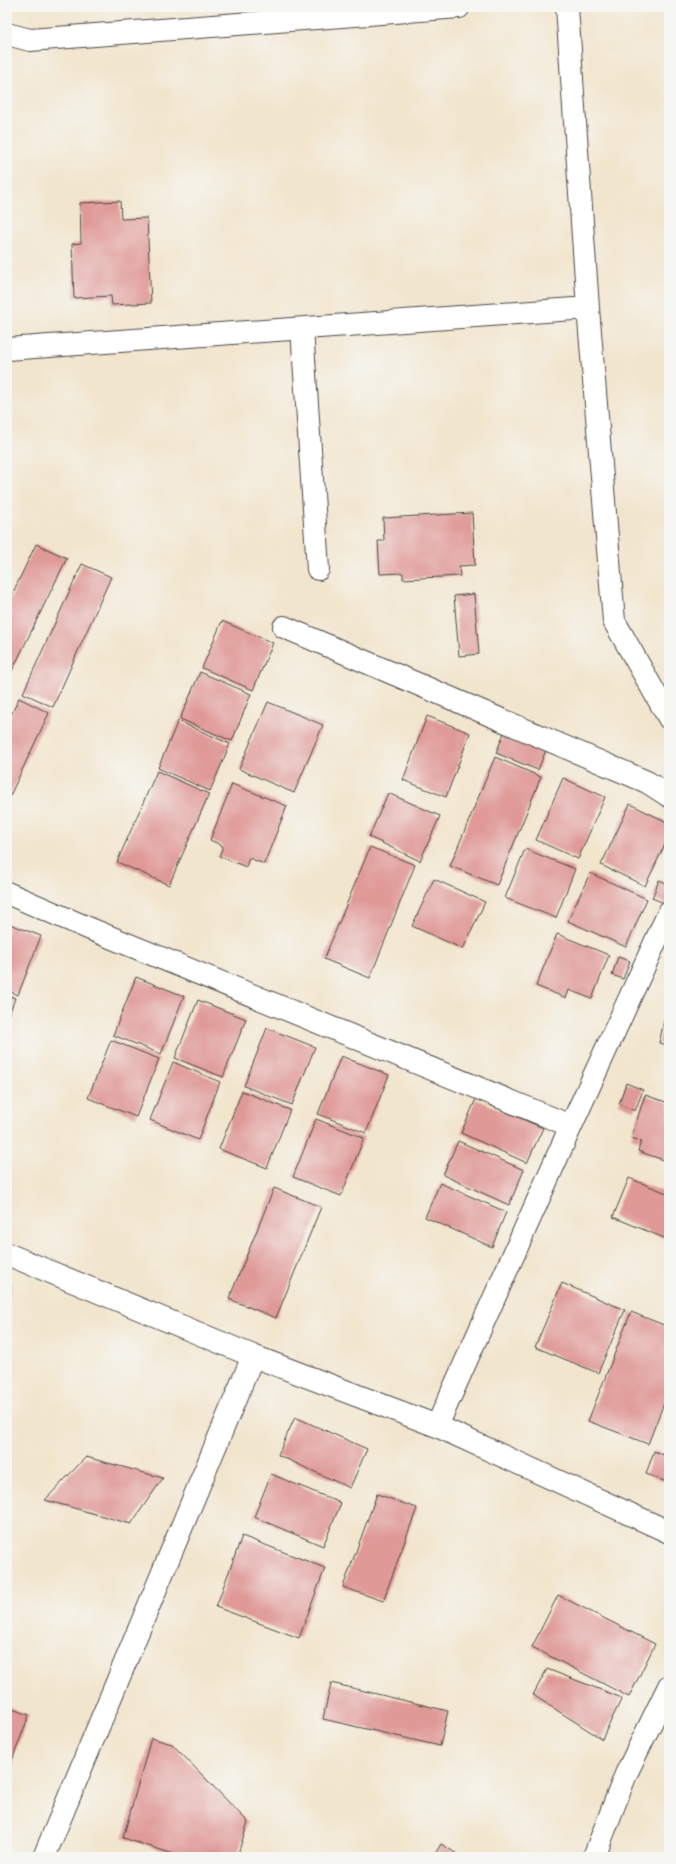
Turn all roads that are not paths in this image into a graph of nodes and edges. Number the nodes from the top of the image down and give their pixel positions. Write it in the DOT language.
graph roads {
  1 [pos="458,7"];
  2 [pos="567,7"];
  3 [pos="7,34"];
  4 [pos="588,308"];
  5 [pos="302,329"];
  6 [pos="7,350"];
  7 [pos="318,569"];
  8 [pos="284,626"];
  9 [pos="669,718"];
  10 [pos="669,796"];
  11 [pos="7,893"];
  12 [pos="669,912"];
  13 [pos="571,1126"];
  14 [pos="7,1254"];
  15 [pos="253,1356"];
  16 [pos="437,1426"];
  17 [pos="669,1532"];
  18 [pos="669,1686"];
  19 [pos="44,1857"];
  20 [pos="594,1857"];
  1 -- 3 [label="street"];
  2 -- 4 [label="street"];
  4 -- 5 [label="street"];
  4 -- 9 [label="street"];
  5 -- 6 [label="street"];
  5 -- 7 [label="street"];
  8 -- 10 [label="street"];
  11 -- 13 [label="street"];
  12 -- 13 [label="street"];
  13 -- 16 [label="street"];
  14 -- 15 [label="street"];
  15 -- 16 [label="street"];
  15 -- 19 [label="street"];
  16 -- 17 [label="street"];
  18 -- 20 [label="street"];
}
